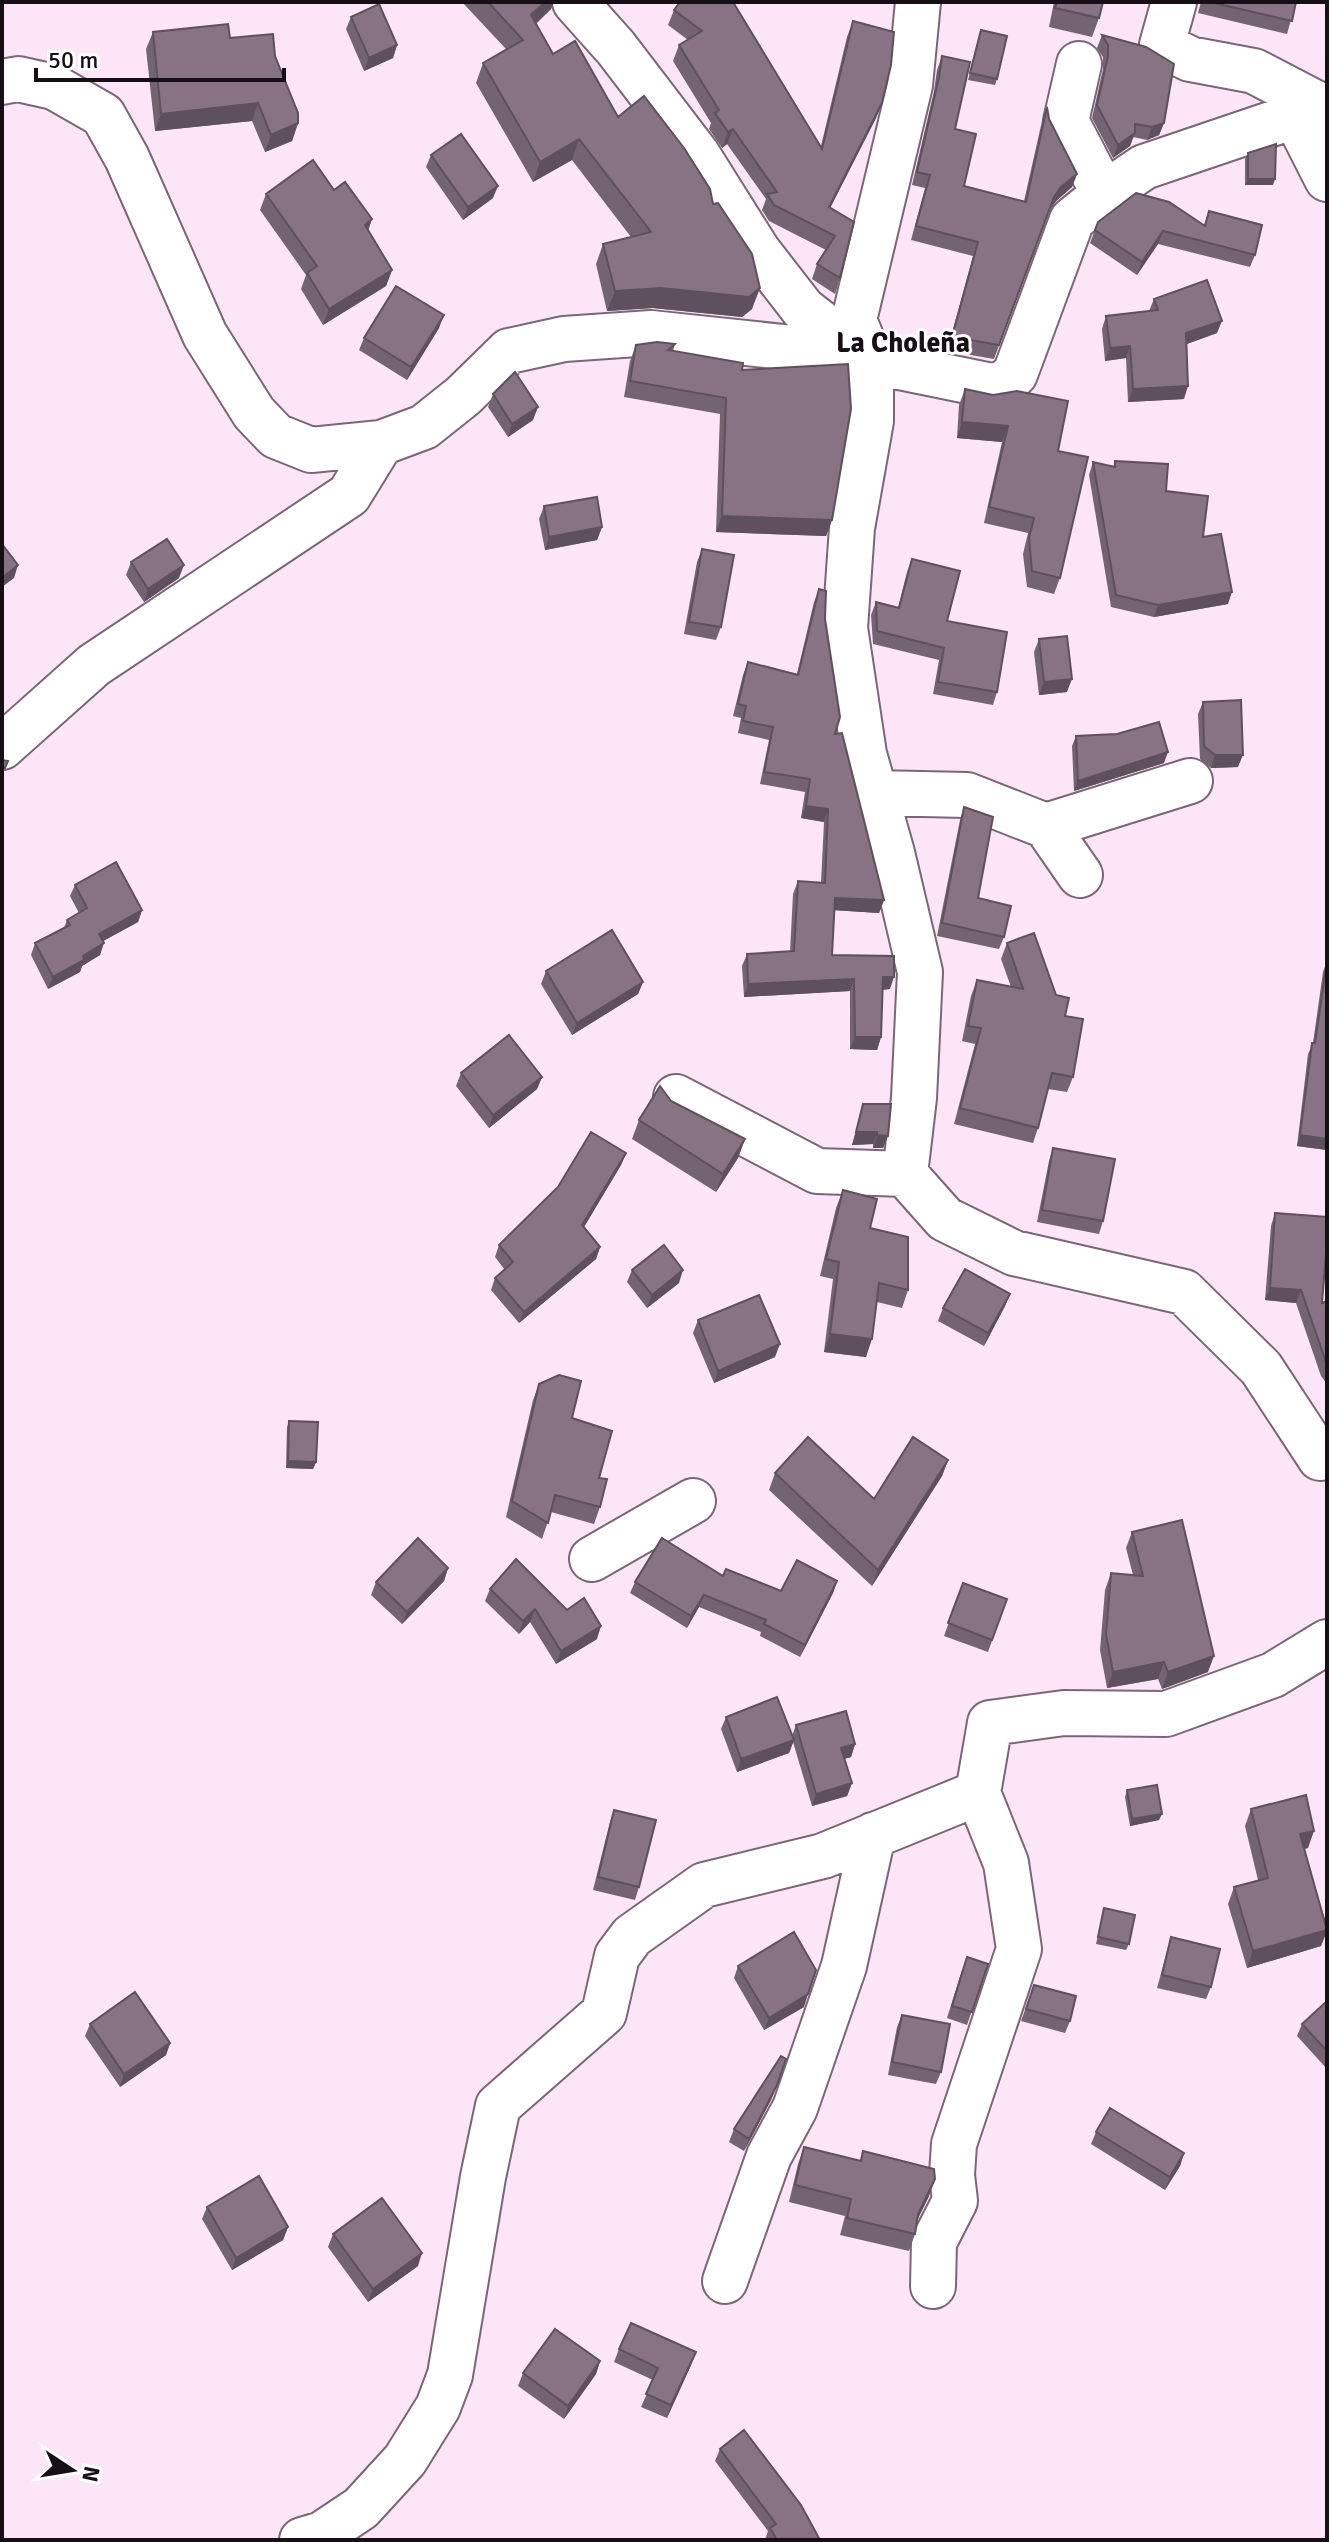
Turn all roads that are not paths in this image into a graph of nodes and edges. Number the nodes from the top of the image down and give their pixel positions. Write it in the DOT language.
graph roads {
  1 [pos="575,2"];
  2 [pos="918,2"];
  3 [pos="1174,2"];
  4 [pos="1079,64"];
  5 [pos="2,82"];
  6 [pos="1315,109"];
  7 [pos="1327,179"];
  8 [pos="1104,194"];
  9 [pos="871,362"];
  10 [pos="381,443"];
  11 [pos="2,747"];
  12 [pos="1190,781"];
  13 [pos="875,793"];
  14 [pos="1046,826"];
  15 [pos="1080,875"];
  16 [pos="676,1097"];
  17 [pos="905,1174"];
  18 [pos="1325,1468"];
  19 [pos="693,1501"];
  20 [pos="592,1559"];
  21 [pos="1327,1642"];
  22 [pos="978,1793"];
  23 [pos="873,1835"];
  24 [pos="725,2281"];
  25 [pos="933,2286"];
  26 [pos="302,2540"];
  1 -- 9 [label="street"];
  2 -- 9 [label="street"];
  3 -- 6 [label="street"];
  4 -- 8 [label="street"];
  5 -- 10 [label="street"];
  6 -- 7 [label="street"];
  6 -- 8 [label="street"];
  8 -- 9 [label="street"];
  9 -- 10 [label="street"];
  9 -- 13 [label="street"];
  10 -- 11 [label="street"];
  12 -- 14 [label="street"];
  13 -- 14 [label="street"];
  13 -- 17 [label="street"];
  14 -- 15 [label="street"];
  16 -- 17 [label="street"];
  17 -- 18 [label="street"];
  19 -- 20 [label="street"];
  21 -- 22 [label="street"];
  22 -- 23 [label="street"];
  22 -- 25 [label="street"];
  23 -- 24 [label="street"];
  23 -- 26 [label="street"];
}
